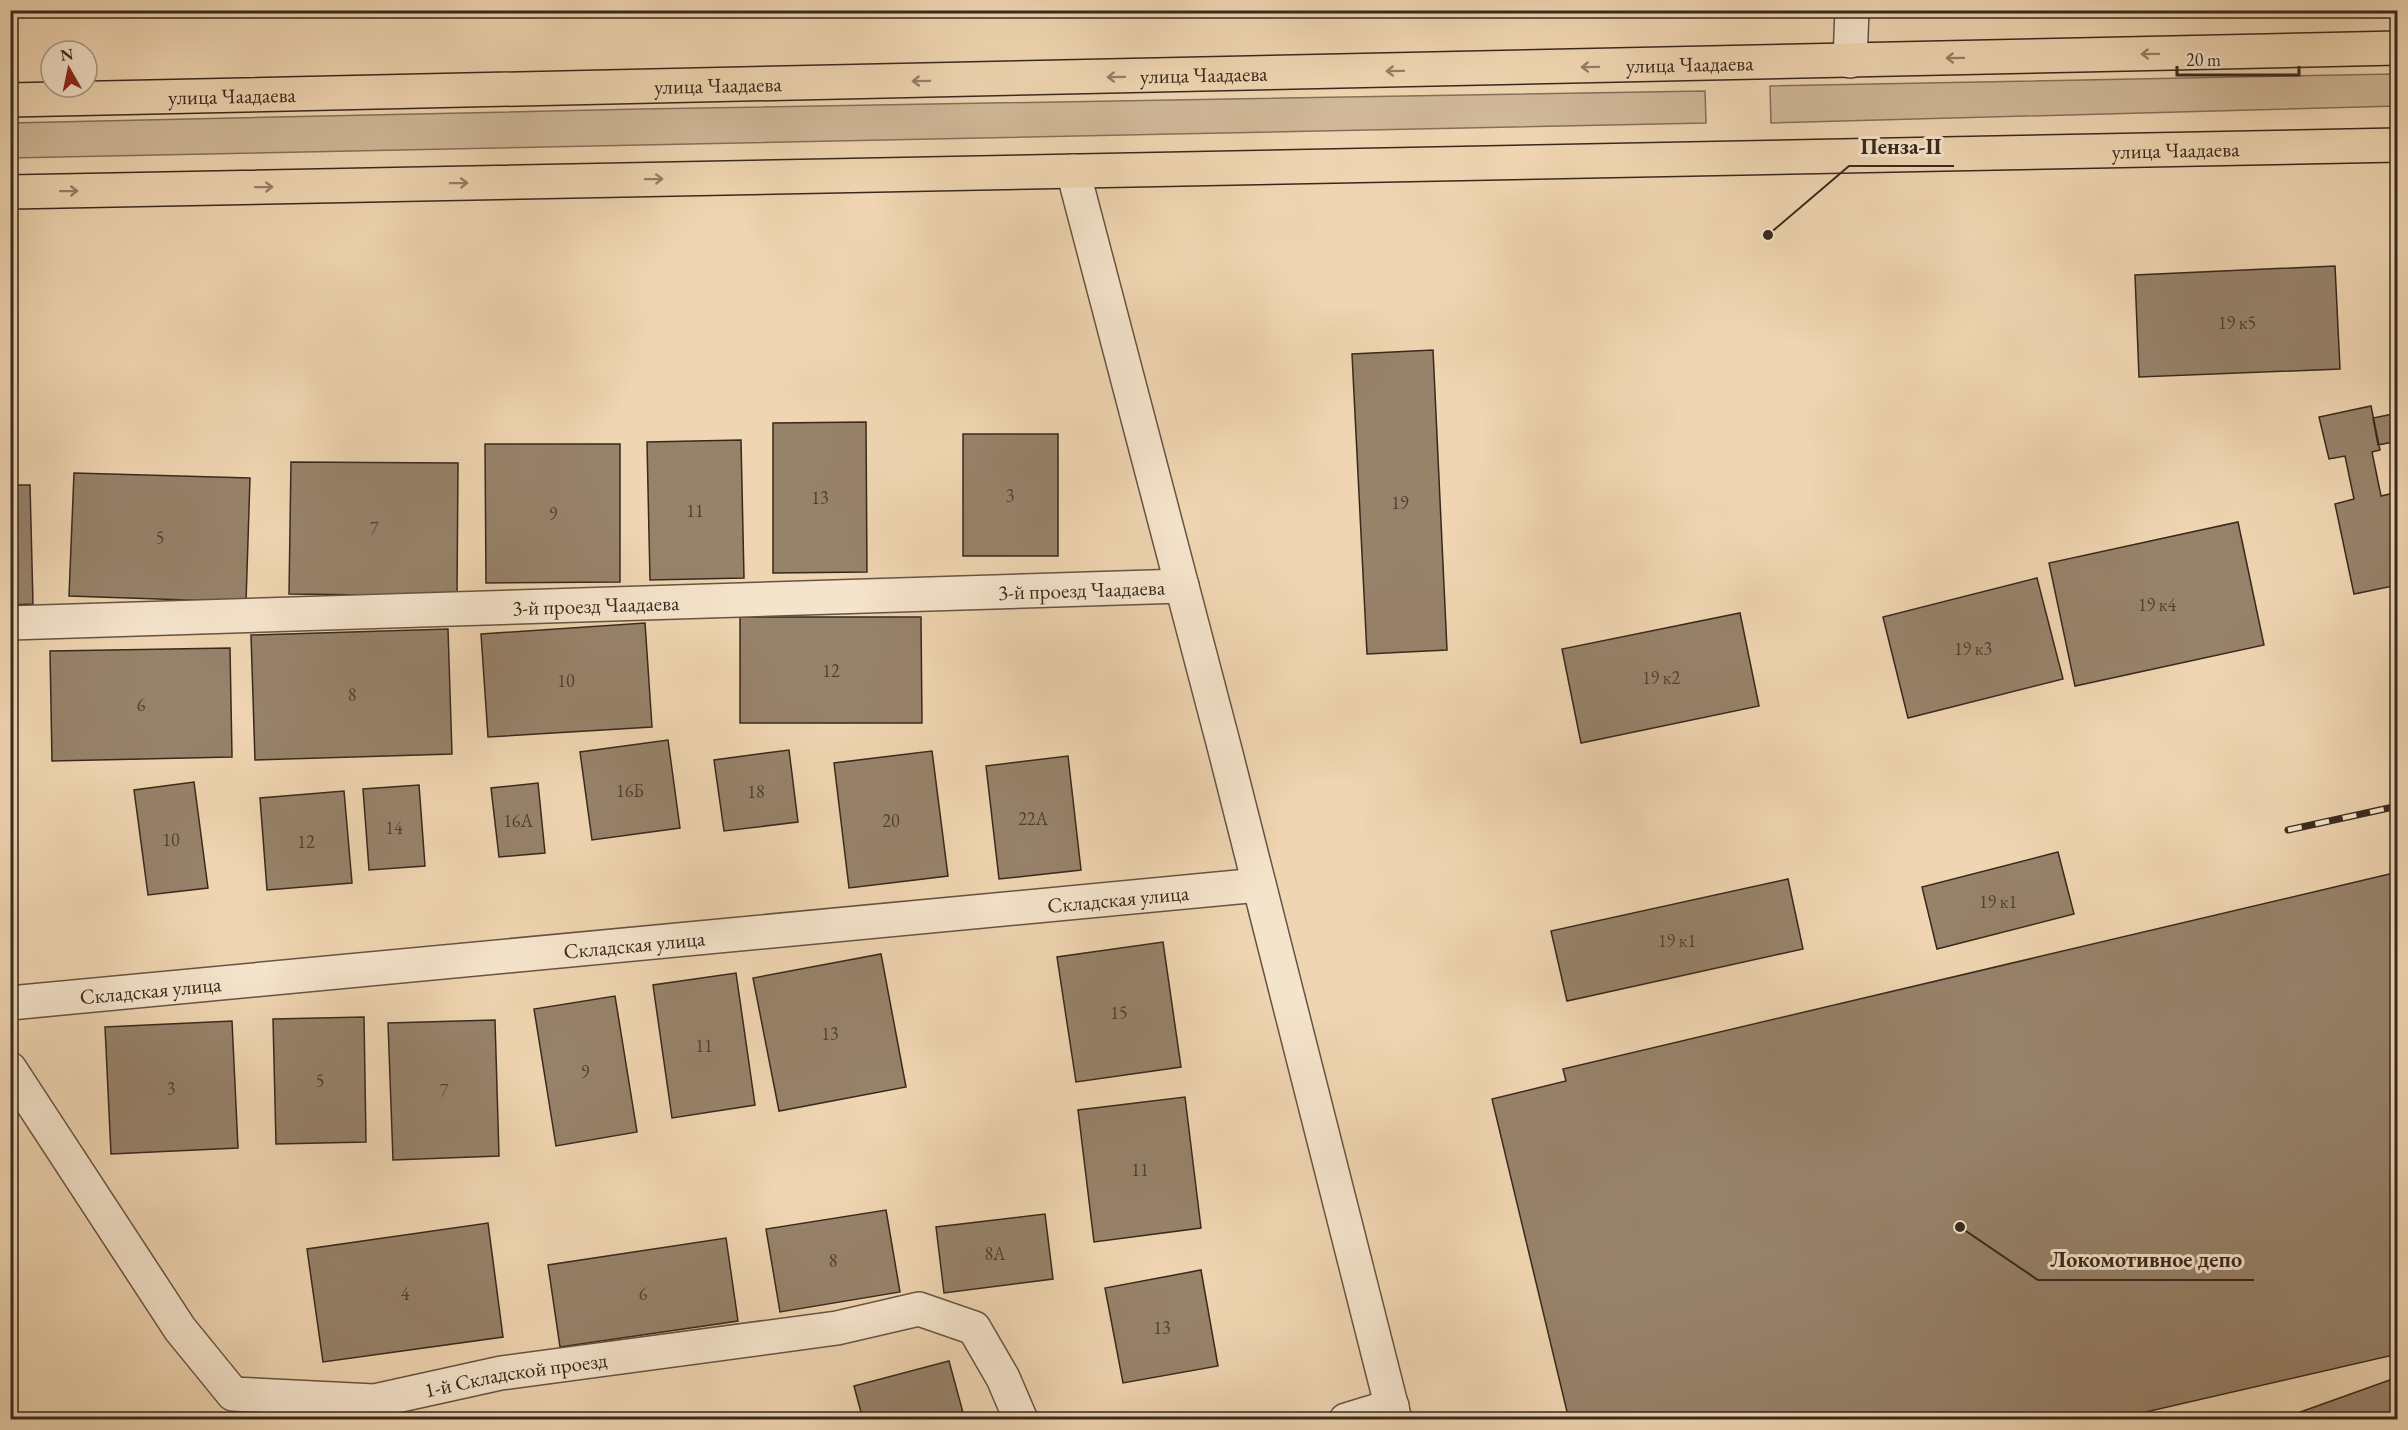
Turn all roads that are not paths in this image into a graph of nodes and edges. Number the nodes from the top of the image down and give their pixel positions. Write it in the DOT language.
graph roads {
  1 [pos="1852,10"];
  2 [pos="2397,48"];
  3 [pos="1850,61"];
  4 [pos="10,100"];
  5 [pos="2397,145"];
  6 [pos="1073,171"];
  7 [pos="10,192"];
  8 [pos="1182,586"];
  9 [pos="10,623"];
  10 [pos="1259,885"];
  11 [pos="10,1003"];
  12 [pos="10,1069"];
  13 [pos="1394,1413"];
  14 [pos="1021,1419"];
  15 [pos="1346,1419"];
  1 -- 3 [label="street"];
  2 -- 3 [label="main road, улица Чаадаева, one-way"];
  3 -- 4 [label="main road, улица Чаадаева, one-way"];
  5 -- 6 [label="main road, улица Чаадаева"];
  7 -- 6 [label="main road, улица Чаадаева, one-way"];
  6 -- 8 [label="street"];
  8 -- 9 [label="street, 3-й проезд Чаадаева"];
  8 -- 10 [label="street"];
  10 -- 11 [label="street, Складская улица"];
  10 -- 13 [label="street"];
  12 -- 14 [label="street, 1-й Складской проезд"];
  13 -- 15 [label="street"];
}
